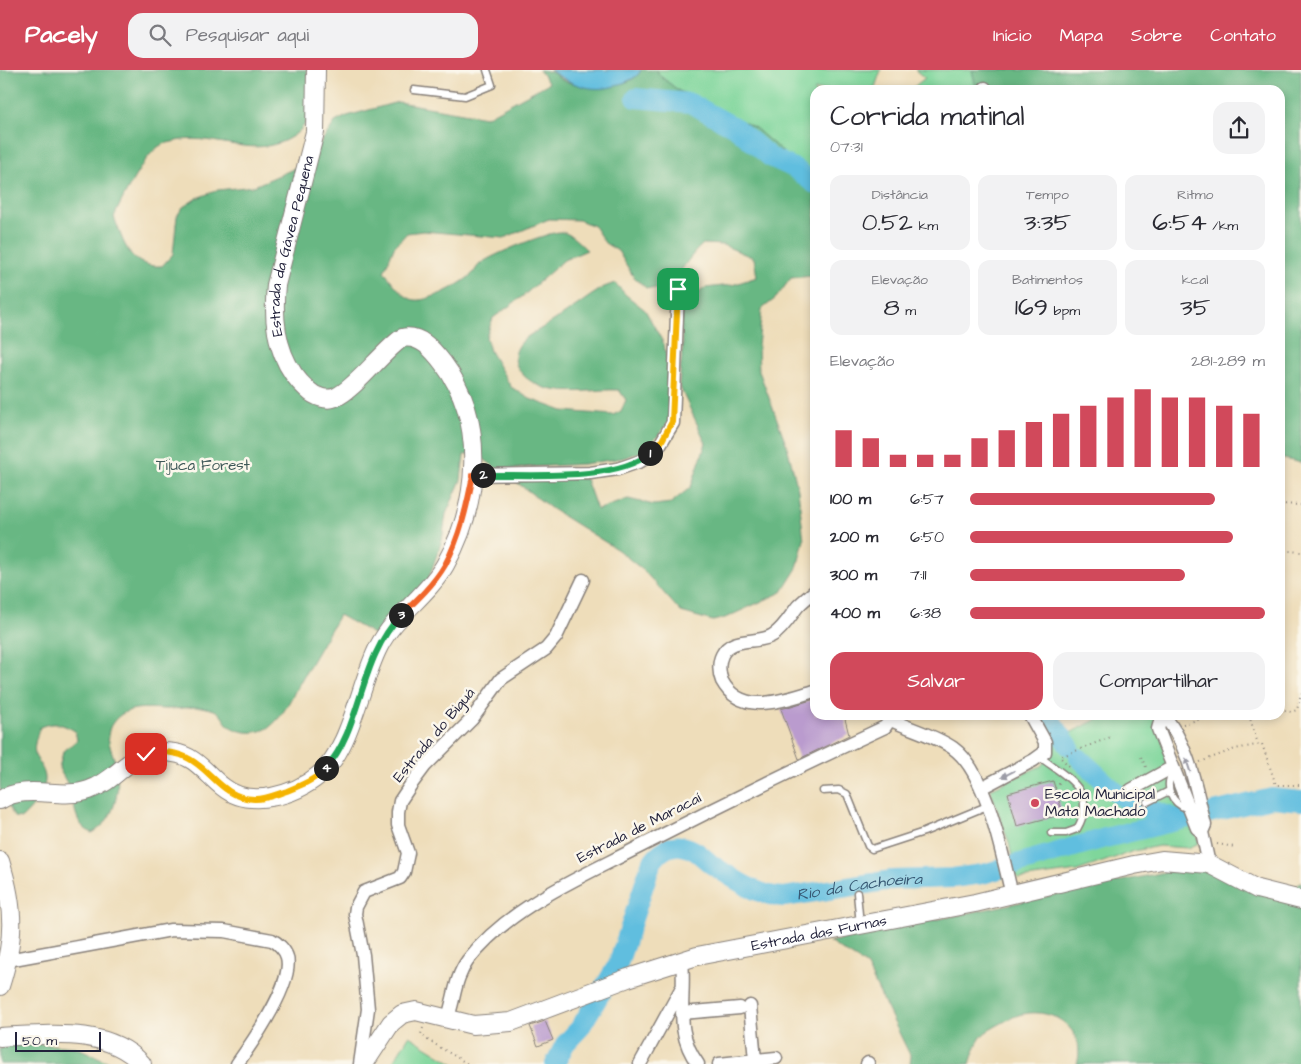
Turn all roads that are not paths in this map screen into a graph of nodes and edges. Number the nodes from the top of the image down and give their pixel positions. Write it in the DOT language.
graph roads {
  1 [pos="316,70"];
  2 [pos="487,70"];
  3 [pos="414,90"];
  4 [pos="678,289"];
  5 [pos="473,475"];
  6 [pos="583,580"];
  7 [pos="810,595"];
  8 [pos="810,692"];
  9 [pos="890,720"];
  10 [pos="896,720"];
  11 [pos="1033,720"];
  12 [pos="1161,720"];
  13 [pos="1167,720"];
  14 [pos="1040,757"];
  15 [pos="1174,768"];
  16 [pos="981,788"];
  17 [pos="1131,790"];
  18 [pos="823,791"];
  19 [pos="1169,791"];
  20 [pos="0,800"];
  21 [pos="1147,802"];
  22 [pos="987,806"];
  23 [pos="1195,812"];
  24 [pos="1051,834"];
  25 [pos="0,861"];
  26 [pos="1209,864"];
  27 [pos="1010,886"];
  28 [pos="857,893"];
  29 [pos="1301,900"];
  30 [pos="860,926"];
  31 [pos="8,960"];
  32 [pos="682,961"];
  33 [pos="0,986"];
  34 [pos="683,987"];
  35 [pos="682,1012"];
  36 [pos="439,1018"];
  37 [pos="0,1037"];
  38 [pos="776,1058"];
  39 [pos="755,1060"];
  40 [pos="142,1062"];
  41 [pos="237,1064"];
  42 [pos="360,1064"];
  43 [pos="364,1064"];
  44 [pos="640,1064"];
  45 [pos="698,1064"];
  46 [pos="719,1064"];
  1 -- 5 [label="street, Estrada da Gávea Pequena"];
  2 -- 3 [label="lane"];
  4 -- 5 [label="street"];
  5 -- 20 [label="street, Estrada da Gávea Pequena"];
  6 -- 42 [label="street, Estrada do Biguá"];
  7 -- 8 [label="street"];
  9 -- 36 [label="street, Estrada de Maracaí"];
  10 -- 16 [label="street"];
  11 -- 14 [label="street"];
  12 -- 15 [label="street"];
  23 -- 13 [label="street, one-way"];
  14 -- 16 [label="street, one-way"];
  14 -- 24 [label="lane"];
  15 -- 17 [label="street"];
  15 -- 19 [label="lane"];
  15 -- 23 [label="street"];
  16 -- 22 [label="street"];
  18 -- 22 [label="lane"];
  19 -- 21 [label="lane"];
  19 -- 23 [label="lane"];
  22 -- 27 [label="street"];
  23 -- 26 [label="street"];
  25 -- 31 [label="street"];
  26 -- 27 [label="street, Estrada das Furnas"];
  26 -- 29 [label="street, Estrada das Furnas"];
  27 -- 30 [label="street, Estrada das Furnas"];
  28 -- 30 [label="lane"];
  30 -- 32 [label="street, Estrada das Furnas"];
  31 -- 33 [label="street"];
  31 -- 41 [label="street"];
  32 -- 34 [label="street"];
  32 -- 36 [label="street, Estrada das Furnas"];
  34 -- 35 [label="street"];
  34 -- 44 [label="street"];
  35 -- 39 [label="street"];
  35 -- 45 [label="street"];
  36 -- 43 [label="street, Estrada das Furnas"];
  37 -- 40 [label="street"];
  38 -- 39 [label="street"];
  39 -- 46 [label="street"];
}
